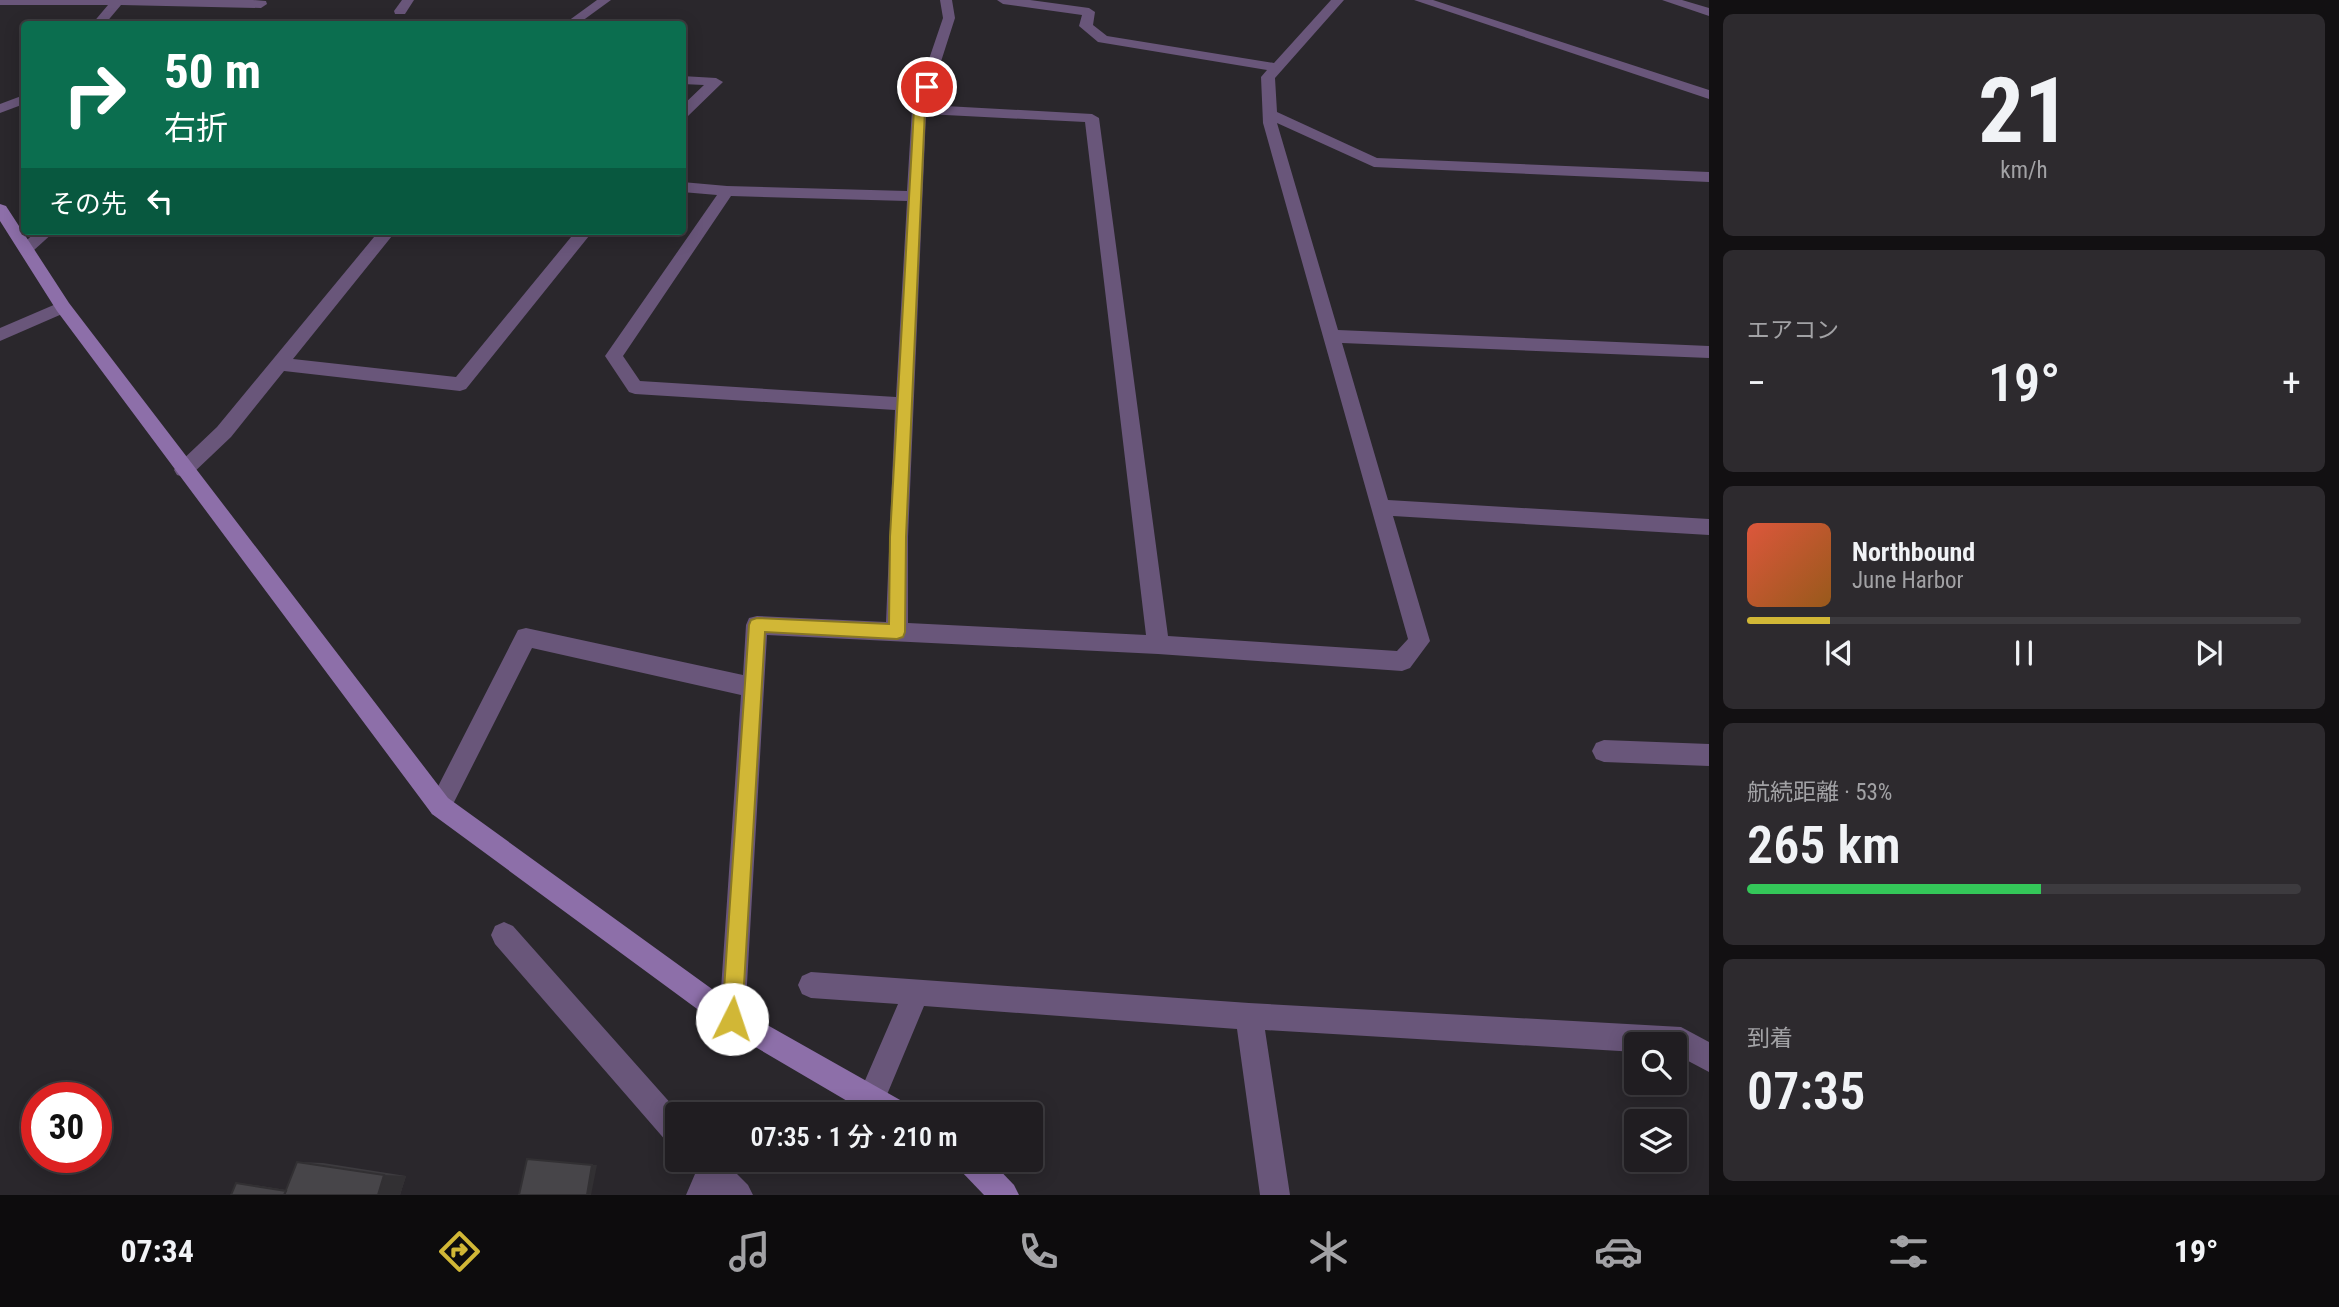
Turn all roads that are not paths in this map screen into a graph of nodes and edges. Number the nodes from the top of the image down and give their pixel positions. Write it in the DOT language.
graph roads {
  1 [pos="605,0"];
  2 [pos="946,0"];
  3 [pos="1003,0"];
  4 [pos="1338,0"];
  5 [pos="1420,0"];
  6 [pos="1668,0"];
  7 [pos="0,1"];
  8 [pos="118,1"];
  9 [pos="260,6"];
  10 [pos="1091,6"];
  11 [pos="1709,12"];
  12 [pos="101,21"];
  13 [pos="574,21"];
  14 [pos="1275,67"];
  15 [pos="686,80"];
  16 [pos="1709,95"];
  17 [pos="21,100"];
  18 [pos="0,109"];
  19 [pos="919,109"];
  20 [pos="686,110"];
  21 [pos="1269,114"];
  22 [pos="1709,177"];
  23 [pos="686,187"];
  24 [pos="727,191"];
  25 [pos="916,196"];
  26 [pos="0,209"];
  27 [pos="42,235"];
  28 [pos="385,235"];
  29 [pos="582,235"];
  30 [pos="27,247"];
  31 [pos="63,307"];
  32 [pos="0,335"];
  33 [pos="1332,335"];
  34 [pos="1709,352"];
  35 [pos="279,364"];
  36 [pos="905,404"];
  37 [pos="184,470"];
  38 [pos="1381,507"];
  39 [pos="1709,527"];
  40 [pos="897,632"];
  41 [pos="1158,645"];
  42 [pos="755,688"];
  43 [pos="1604,751"];
  44 [pos="1709,755"];
  45 [pos="440,806"];
  46 [pos="504,935"];
  47 [pos="811,985"];
  48 [pos="917,991"];
  49 [pos="1249,1016"];
  50 [pos="732,1019"];
  51 [pos="1709,1058"];
  52 [pos="871,1099"];
  53 [pos="876,1102"];
  54 [pos="665,1118"];
  55 [pos="982,1172"];
  56 [pos="705,1175"];
  57 [pos="738,1195"];
  58 [pos="1004,1195"];
  59 [pos="1275,1195"];
  1 -- 13 [label="street"];
  2 -- 19 [label="street"];
  3 -- 10 [label="street"];
  4 -- 14 [label="street"];
  5 -- 16 [label="street"];
  6 -- 11 [label="street"];
  7 -- 8 [label="street"];
  8 -- 9 [label="street"];
  8 -- 12 [label="street"];
  10 -- 14 [label="street"];
  14 -- 21 [label="street"];
  15 -- 20 [label="street"];
  17 -- 18 [label="street"];
  19 -- 25 [label="street"];
  19 -- 41 [label="street"];
  21 -- 22 [label="street"];
  21 -- 33 [label="street"];
  23 -- 24 [label="street"];
  24 -- 25 [label="street"];
  24 -- 36 [label="street"];
  25 -- 36 [label="street"];
  26 -- 30 [label="street"];
  27 -- 30 [label="street"];
  28 -- 35 [label="street"];
  29 -- 35 [label="street"];
  30 -- 31 [label="street"];
  31 -- 32 [label="street"];
  31 -- 37 [label="street"];
  33 -- 34 [label="street"];
  33 -- 38 [label="street"];
  35 -- 37 [label="street"];
  36 -- 40 [label="street"];
  37 -- 45 [label="street"];
  38 -- 39 [label="street"];
  38 -- 41 [label="street"];
  40 -- 41 [label="street"];
  40 -- 42 [label="street"];
  42 -- 45 [label="street"];
  42 -- 50 [label="street"];
  43 -- 44 [label="street"];
  45 -- 50 [label="street"];
  46 -- 54 [label="street"];
  47 -- 48 [label="street"];
  48 -- 49 [label="street"];
  48 -- 52 [label="street"];
  49 -- 51 [label="street"];
  49 -- 59 [label="street"];
  50 -- 52 [label="street"];
  52 -- 53 [label="street"];
  55 -- 58 [label="street"];
  56 -- 57 [label="street"];
}
